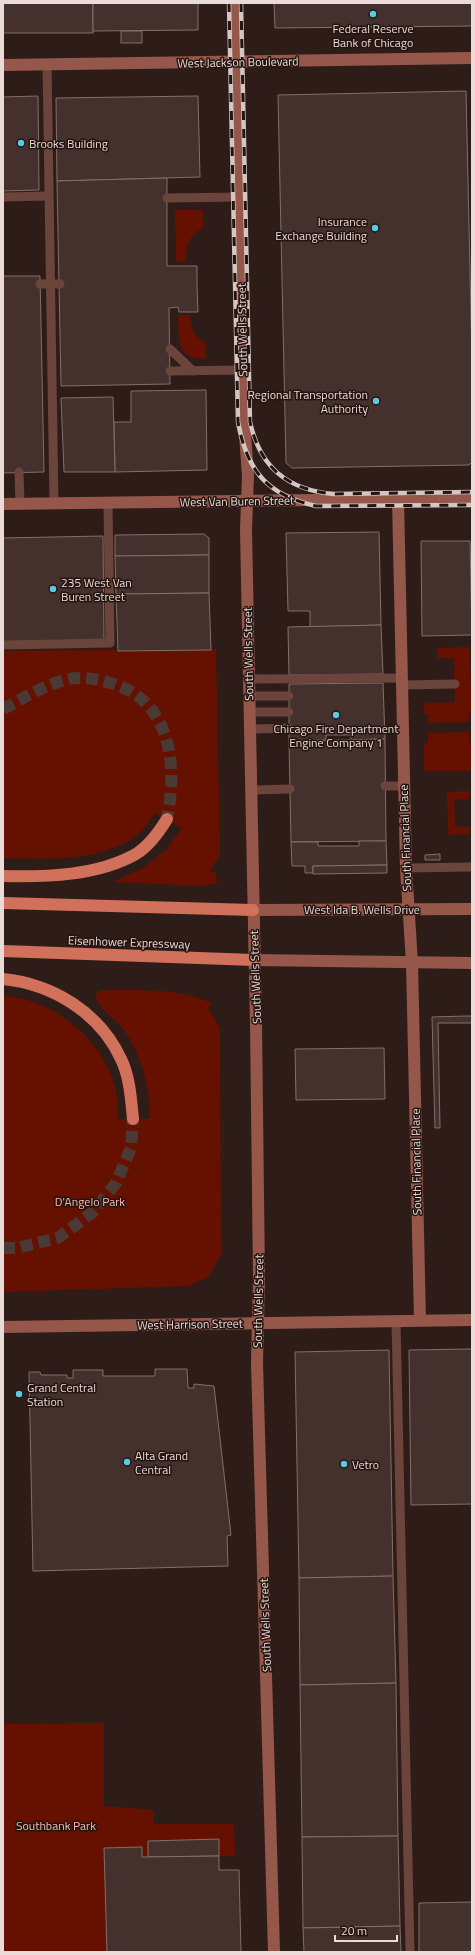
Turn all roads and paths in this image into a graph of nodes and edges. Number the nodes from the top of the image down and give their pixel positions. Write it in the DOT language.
graph roads {
  1 [pos="235,3"];
  2 [pos="472,58"];
  3 [pos="237,62"];
  4 [pos="47,64"];
  5 [pos="3,65"];
  6 [pos="49,196"];
  7 [pos="3,197"];
  8 [pos="240,197"];
  9 [pos="167,198"];
  10 [pos="40,284"];
  11 [pos="60,284"];
  12 [pos="170,349"];
  13 [pos="243,370"];
  14 [pos="170,371"];
  15 [pos="193,371"];
  16 [pos="19,472"];
  17 [pos="472,498"];
  18 [pos="398,499"];
  19 [pos="247,501"];
  20 [pos="108,503"];
  21 [pos="3,504"];
  22 [pos="20,504"];
  23 [pos="54,504"];
  24 [pos="3,645"];
  25 [pos="249,679"];
  26 [pos="401,681"];
  27 [pos="455,684"];
  28 [pos="249,696"];
  29 [pos="289,696"];
  30 [pos="249,712"];
  31 [pos="289,712"];
  32 [pos="289,728"];
  33 [pos="250,729"];
  34 [pos="385,786"];
  35 [pos="404,786"];
  36 [pos="290,789"];
  37 [pos="251,790"];
  38 [pos="167,819"];
  39 [pos="472,867"];
  40 [pos="406,868"];
  41 [pos="3,876"];
  42 [pos="3,903"];
  43 [pos="472,909"];
  44 [pos="253,910"];
  45 [pos="408,910"];
  46 [pos="3,951"];
  47 [pos="254,960"];
  48 [pos="412,962"];
  49 [pos="472,963"];
  50 [pos="3,979"];
  51 [pos="133,1119"];
  52 [pos="420,1320"];
  53 [pos="472,1320"];
  54 [pos="396,1321"];
  55 [pos="258,1322"];
  56 [pos="3,1327"];
  57 [pos="274,1952"];
  58 [pos="410,1952"];
  1 -- 3 [label="main road, South Wells Street"];
  2 -- 3 [label="main road, West Jackson Boulevard"];
  3 -- 4 [label="main road, West Jackson Boulevard"];
  3 -- 8 [label="main road, South Wells Street"];
  4 -- 5 [label="main road, West Jackson Boulevard"];
  4 -- 6 [label="lane"];
  6 -- 7 [label="lane"];
  6 -- 23 [label="lane"];
  8 -- 9 [label="lane"];
  8 -- 13 [label="main road, South Wells Street"];
  10 -- 11 [label="lane, bridge"];
  12 -- 15 [label="lane"];
  13 -- 15 [label="lane"];
  13 -- 19 [label="main road, South Wells Street"];
  14 -- 15 [label="lane"];
  16 -- 22 [label="lane"];
  17 -- 18 [label="main road, West Van Buren Street"];
  18 -- 19 [label="main road, West Van Buren Street"];
  18 -- 26 [label="main road, South Financial Place"];
  19 -- 20 [label="main road, West Van Buren Street"];
  19 -- 25 [label="main road, South Wells Street"];
  20 -- 23 [label="main road, West Van Buren Street"];
  20 -- 24 [label="lane"];
  21 -- 22 [label="main road, West Van Buren Street"];
  22 -- 23 [label="main road, West Van Buren Street"];
  25 -- 26 [label="lane"];
  25 -- 28 [label="main road, South Wells Street"];
  26 -- 27 [label="lane"];
  26 -- 35 [label="main road, South Financial Place"];
  28 -- 29 [label="lane"];
  28 -- 30 [label="main road, South Wells Street"];
  30 -- 31 [label="lane"];
  30 -- 33 [label="main road, South Wells Street"];
  32 -- 33 [label="lane"];
  33 -- 37 [label="main road, South Wells Street"];
  34 -- 35 [label="lane"];
  35 -- 40 [label="main road, South Financial Place"];
  36 -- 37 [label="lane"];
  37 -- 44 [label="main road, South Wells Street"];
  38 -- 41 [label="highway"];
  39 -- 40 [label="lane"];
  40 -- 45 [label="main road, South Financial Place"];
  42 -- 44 [label="highway"];
  43 -- 45 [label="main road, West Ida B. Wells Drive"];
  44 -- 45 [label="main road, West Ida B. Wells Drive"];
  44 -- 47 [label="main road, South Wells Street"];
  45 -- 48 [label="main road, South Financial Place"];
  46 -- 47 [label="highway, Eisenhower Expressway"];
  47 -- 48 [label="main road"];
  47 -- 55 [label="main road, South Wells Street"];
  48 -- 49 [label="main road"];
  48 -- 52 [label="main road, South Financial Place"];
  50 -- 51 [label="highway"];
  52 -- 53 [label="main road, West Harrison Street"];
  52 -- 54 [label="main road, West Harrison Street"];
  54 -- 55 [label="main road, West Harrison Street"];
  54 -- 58 [label="lane"];
  55 -- 56 [label="main road, West Harrison Street"];
  55 -- 57 [label="main road, South Wells Street"];
}
